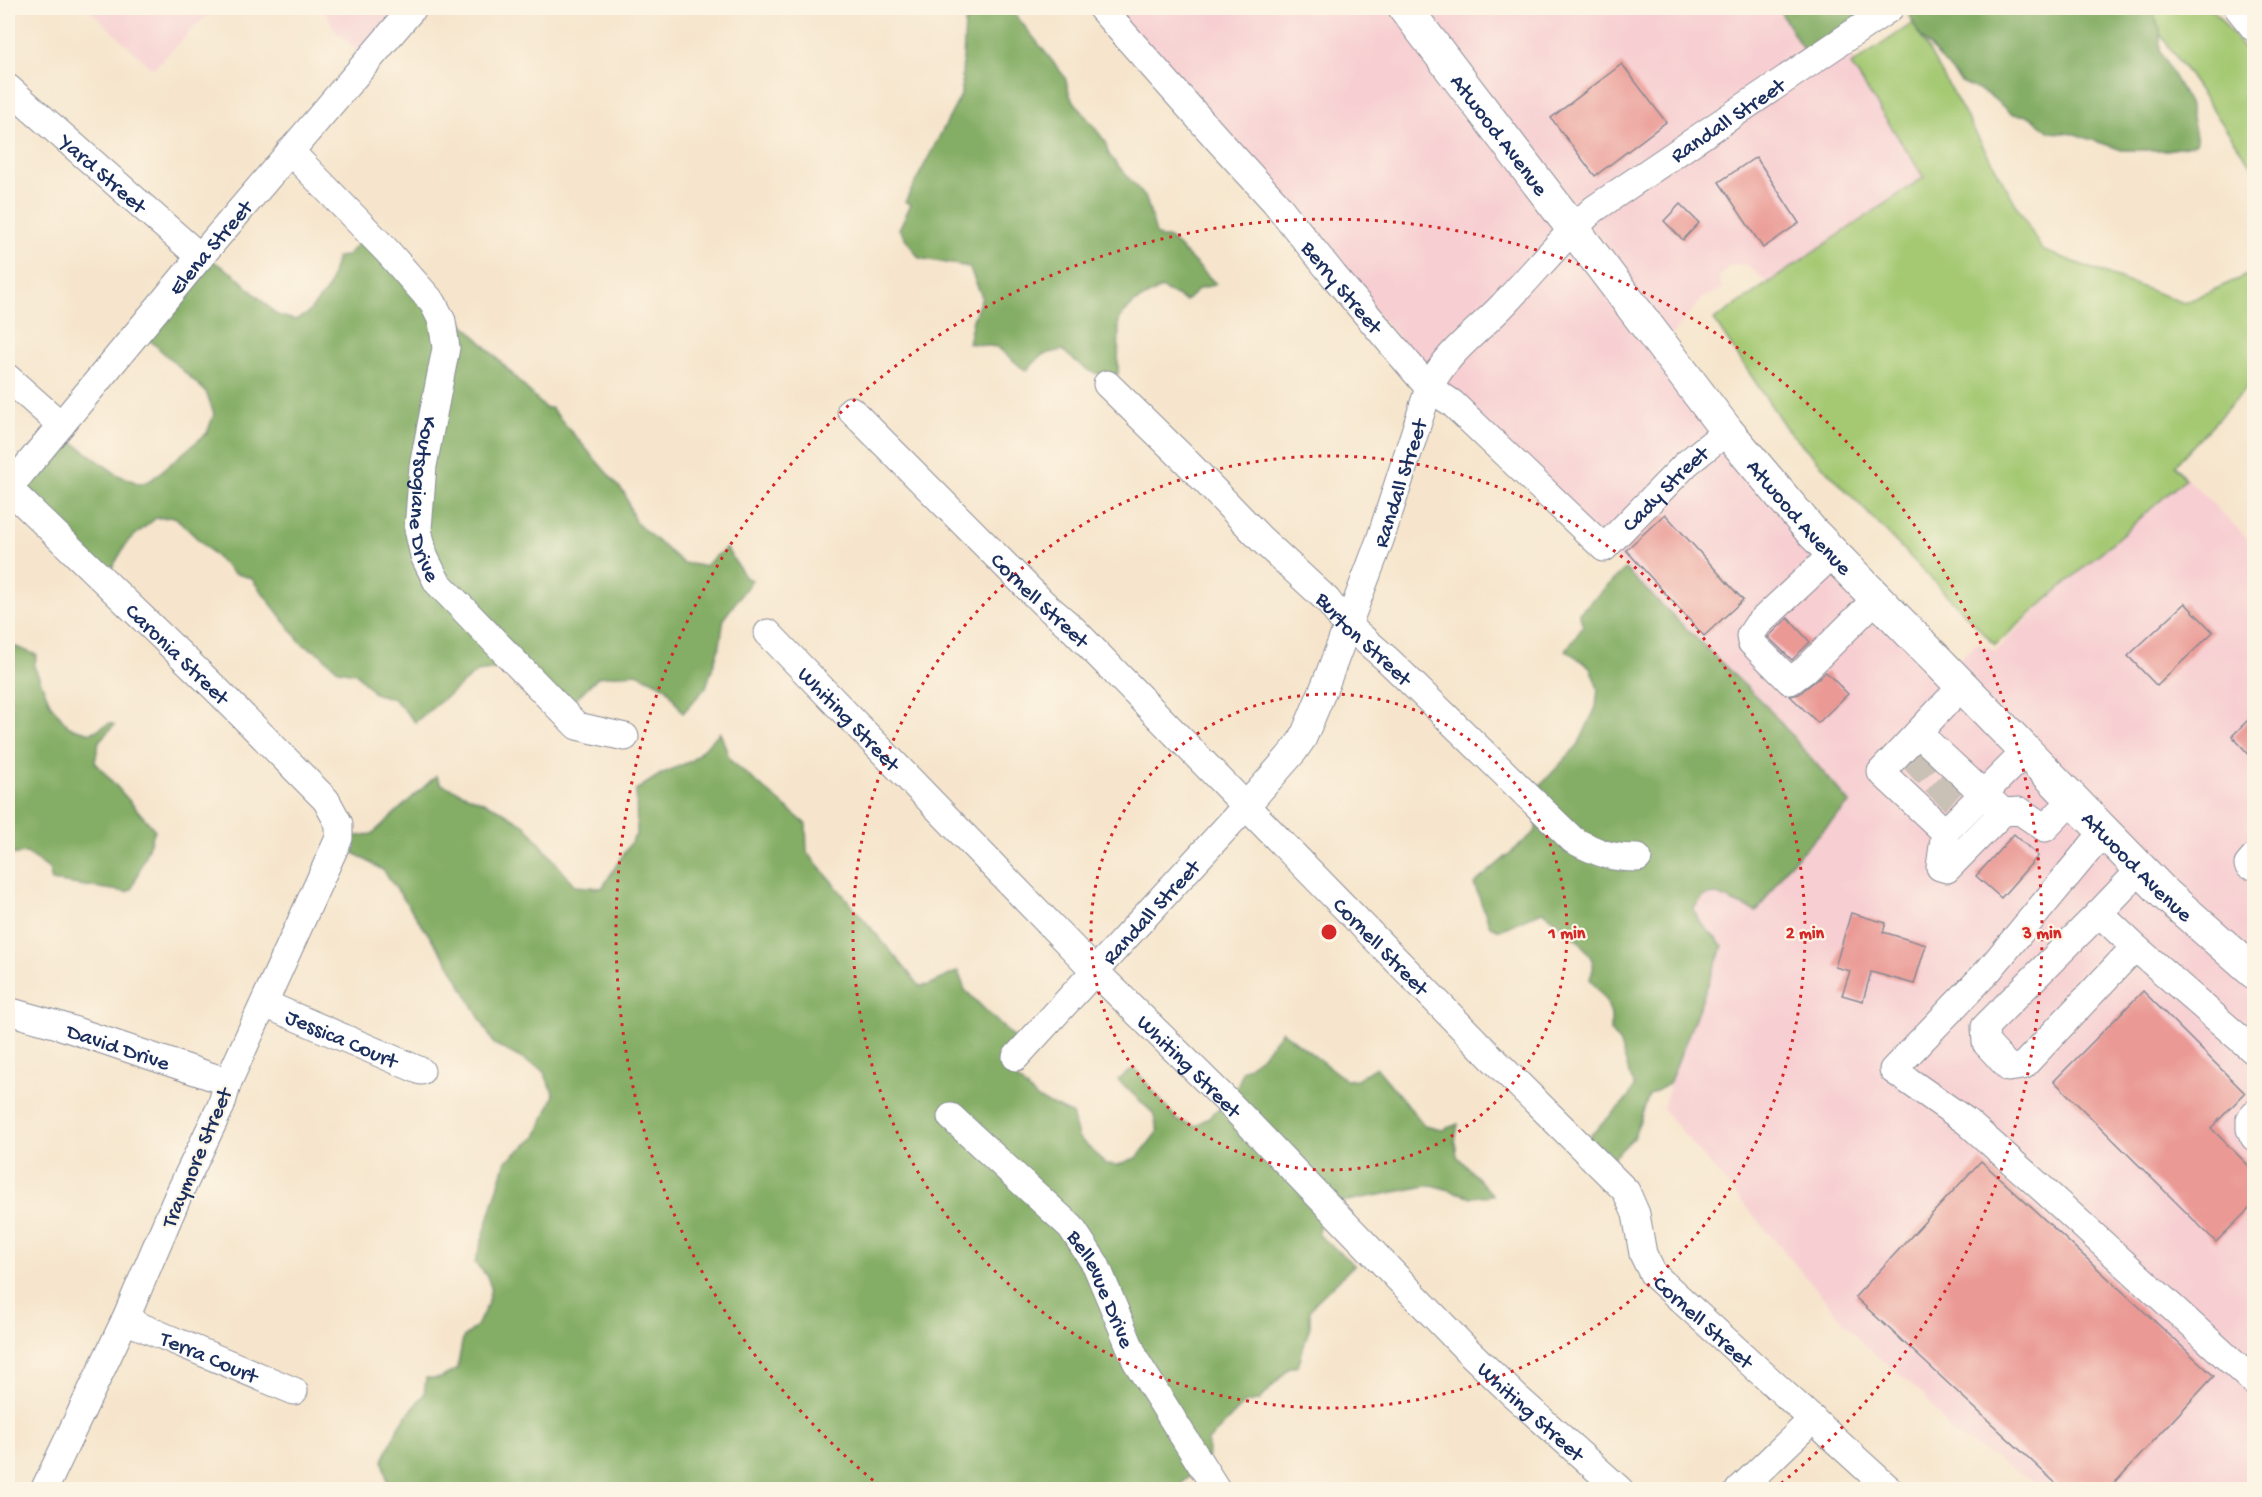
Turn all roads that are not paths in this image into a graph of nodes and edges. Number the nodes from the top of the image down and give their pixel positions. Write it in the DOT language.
graph roads {
  1 [pos="413,8"];
  2 [pos="1101,8"];
  3 [pos="1405,8"];
  4 [pos="1890,8"];
  5 [pos="2238,8"];
  6 [pos="2254,28"];
  7 [pos="8,88"];
  8 [pos="290,152"];
  9 [pos="1574,227"];
  10 [pos="200,257"];
  11 [pos="8,378"];
  12 [pos="1107,384"];
  13 [pos="1429,388"];
  14 [pos="851,410"];
  15 [pos="61,425"];
  16 [pos="1728,431"];
  17 [pos="8,489"];
  18 [pos="1604,548"];
  19 [pos="1833,555"];
  20 [pos="1876,598"];
  21 [pos="1348,625"];
  22 [pos="768,633"];
  23 [pos="1962,686"];
  24 [pos="625,737"];
  25 [pos="1927,746"];
  26 [pos="2026,751"];
  27 [pos="1983,794"];
  28 [pos="2073,799"];
  29 [pos="1246,806"];
  30 [pos="2003,812"];
  31 [pos="339,824"];
  32 [pos="2104,830"];
  33 [pos="1945,832"];
  34 [pos="1638,858"];
  35 [pos="2141,869"];
  36 [pos="2099,913"];
  37 [pos="2135,947"];
  38 [pos="1096,972"];
  39 [pos="2254,972"];
  40 [pos="265,1004"];
  41 [pos="8,1011"];
  42 [pos="2254,1051"];
  43 [pos="1016,1057"];
  44 [pos="421,1071"];
  45 [pos="228,1082"];
  46 [pos="2254,1114"];
  47 [pos="951,1117"];
  48 [pos="2254,1137"];
  49 [pos="125,1320"];
  50 [pos="2254,1382"];
  51 [pos="294,1391"];
  52 [pos="1813,1419"];
  53 [pos="44,1490"];
  54 [pos="1217,1490"];
  55 [pos="1620,1490"];
  56 [pos="1739,1490"];
  57 [pos="1890,1490"];
  1 -- 8 [label="street, Elena Street"];
  2 -- 13 [label="street, Berry Street"];
  3 -- 9 [label="main road, Atwood Avenue"];
  4 -- 9 [label="street, Randall Street"];
  5 -- 6 [label="street"];
  7 -- 10 [label="street, Yard Street"];
  8 -- 10 [label="street, Elena Street"];
  8 -- 24 [label="street, Koutsogiane Drive"];
  9 -- 13 [label="street, Randall Street"];
  9 -- 16 [label="main road, Atwood Avenue"];
  10 -- 15 [label="street, Elena Street"];
  11 -- 15 [label="street"];
  12 -- 21 [label="street, Burton Street"];
  13 -- 18 [label="street, Berry Street"];
  13 -- 21 [label="street, Randall Street"];
  14 -- 29 [label="street, Cornell Street"];
  15 -- 17 [label="street, Elena Street"];
  16 -- 18 [label="street, Cady Street"];
  16 -- 19 [label="main road, Atwood Avenue"];
  17 -- 31 [label="street, Caronia Street"];
  19 -- 20 [label="main road, Atwood Avenue"];
  19 -- 20 [label="street"];
  20 -- 23 [label="main road, Atwood Avenue"];
  21 -- 29 [label="street, Randall Street"];
  21 -- 34 [label="street, Burton Street"];
  22 -- 38 [label="street, Whiting Street"];
  23 -- 25 [label="street"];
  23 -- 26 [label="main road, Atwood Avenue"];
  25 -- 27 [label="street"];
  25 -- 33 [label="street"];
  26 -- 27 [label="street"];
  26 -- 28 [label="main road, Atwood Avenue"];
  27 -- 30 [label="street"];
  27 -- 33 [label="street"];
  28 -- 30 [label="street"];
  28 -- 32 [label="main road, Atwood Avenue"];
  29 -- 38 [label="street, Randall Street"];
  29 -- 52 [label="street, Cornell Street"];
  30 -- 33 [label="street"];
  31 -- 40 [label="street, Traymore Street"];
  32 -- 35 [label="main road, Atwood Avenue"];
  32 -- 50 [label="street"];
  35 -- 36 [label="street"];
  35 -- 39 [label="main road, Atwood Avenue"];
  36 -- 37 [label="street"];
  36 -- 37 [label="street"];
  37 -- 42 [label="street"];
  38 -- 43 [label="street, Randall Street"];
  38 -- 55 [label="street, Whiting Street"];
  40 -- 44 [label="street, Jessica Court"];
  40 -- 45 [label="street, Traymore Street"];
  41 -- 45 [label="street, David Drive"];
  45 -- 49 [label="street, Traymore Street"];
  46 -- 48 [label="street"];
  47 -- 54 [label="street, Bellevue Drive"];
  49 -- 51 [label="street, Terra Court"];
  49 -- 53 [label="street, Traymore Street"];
  52 -- 56 [label="street"];
  52 -- 57 [label="street, Cornell Street"];
}
